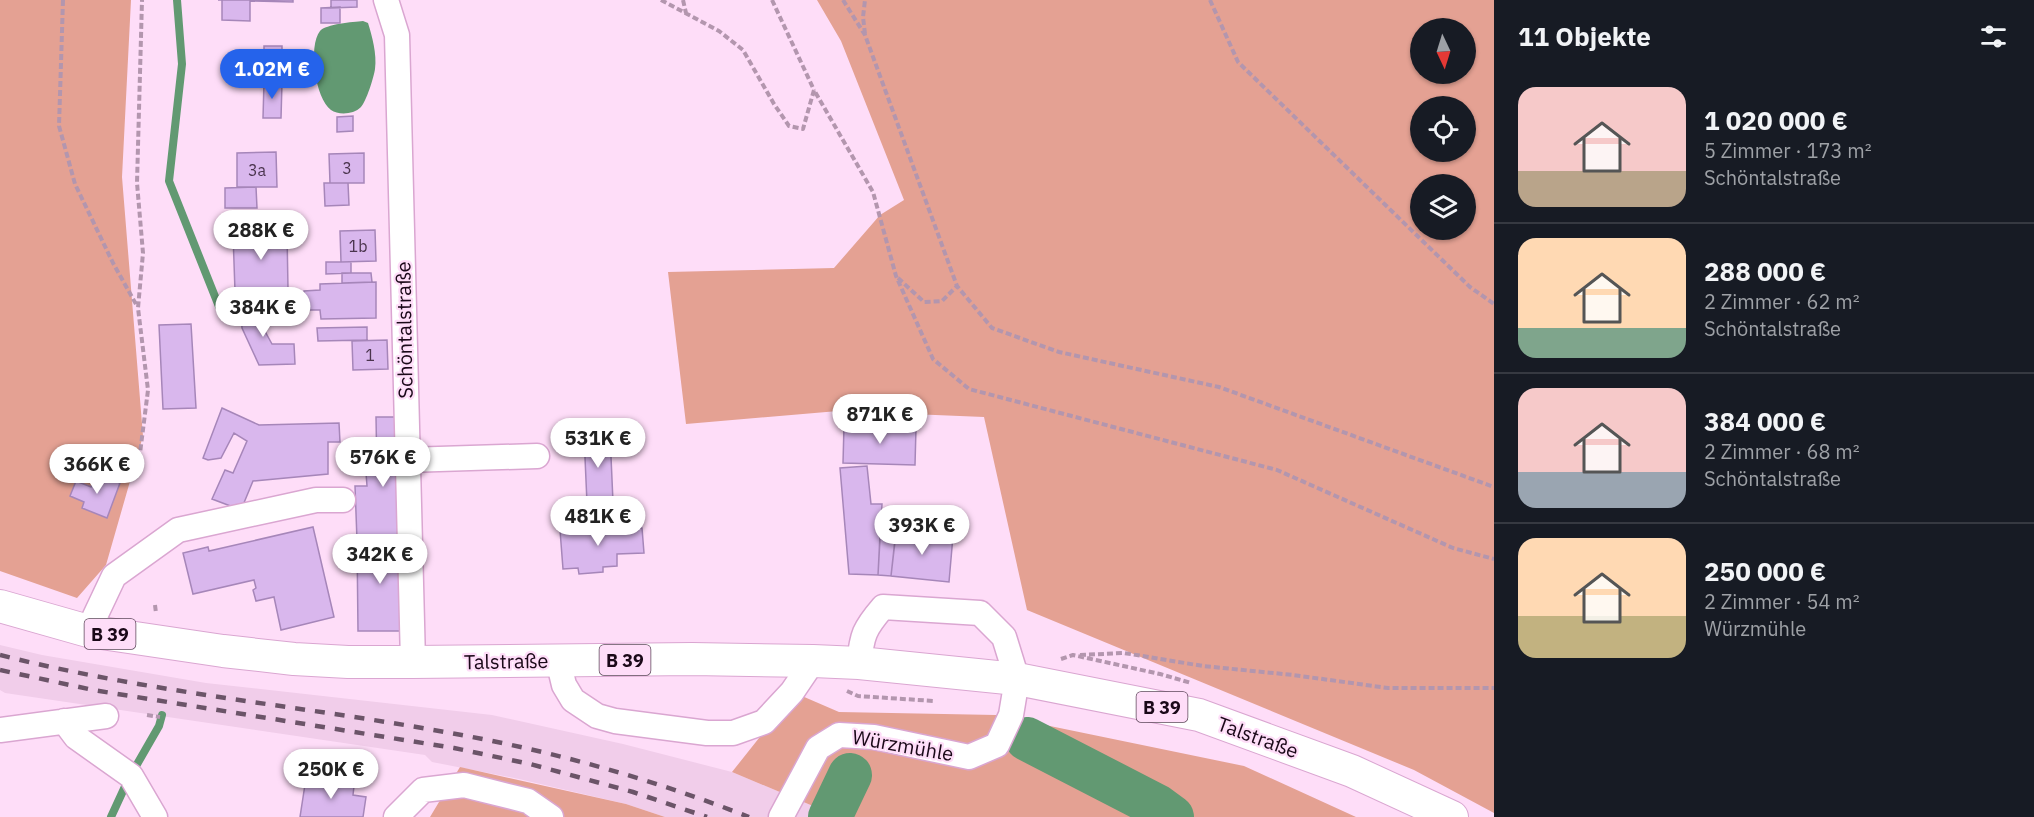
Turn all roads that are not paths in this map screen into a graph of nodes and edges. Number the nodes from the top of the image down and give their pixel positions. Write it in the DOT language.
graph roads {
  1 [pos="386,0"];
  2 [pos="537,456"];
  3 [pos="407,460"];
  4 [pos="343,500"];
  5 [pos="0,606"];
  6 [pos="88,630"];
  7 [pos="558,660"];
  8 [pos="813,661"];
  9 [pos="413,662"];
  10 [pos="859,663"];
  11 [pos="1017,679"];
  12 [pos="106,716"];
  13 [pos="64,721"];
  14 [pos="0,730"];
  15 [pos="155,817"];
  16 [pos="396,817"];
  17 [pos="551,817"];
  18 [pos="781,817"];
  19 [pos="1452,817"];
  1 -- 3 [label="street, Schöntalstraße"];
  2 -- 3 [label="street"];
  3 -- 9 [label="street, Schöntalstraße"];
  4 -- 6 [label="street"];
  5 -- 6 [label="main road, Talstraße / B 39"];
  6 -- 9 [label="main road, Talstraße / B 39"];
  7 -- 8 [label="main road, Talstraße / B 39"];
  7 -- 8 [label="street"];
  7 -- 9 [label="main road, Talstraße / B 39"];
  8 -- 10 [label="main road, Talstraße / B 39"];
  10 -- 11 [label="main road, Talstraße / B 39"];
  10 -- 11 [label="street"];
  11 -- 18 [label="street, Würzmühle"];
  11 -- 19 [label="main road, Talstraße / B 39"];
  12 -- 13 [label="street"];
  13 -- 14 [label="street"];
  13 -- 15 [label="street"];
  16 -- 17 [label="street"];
}
